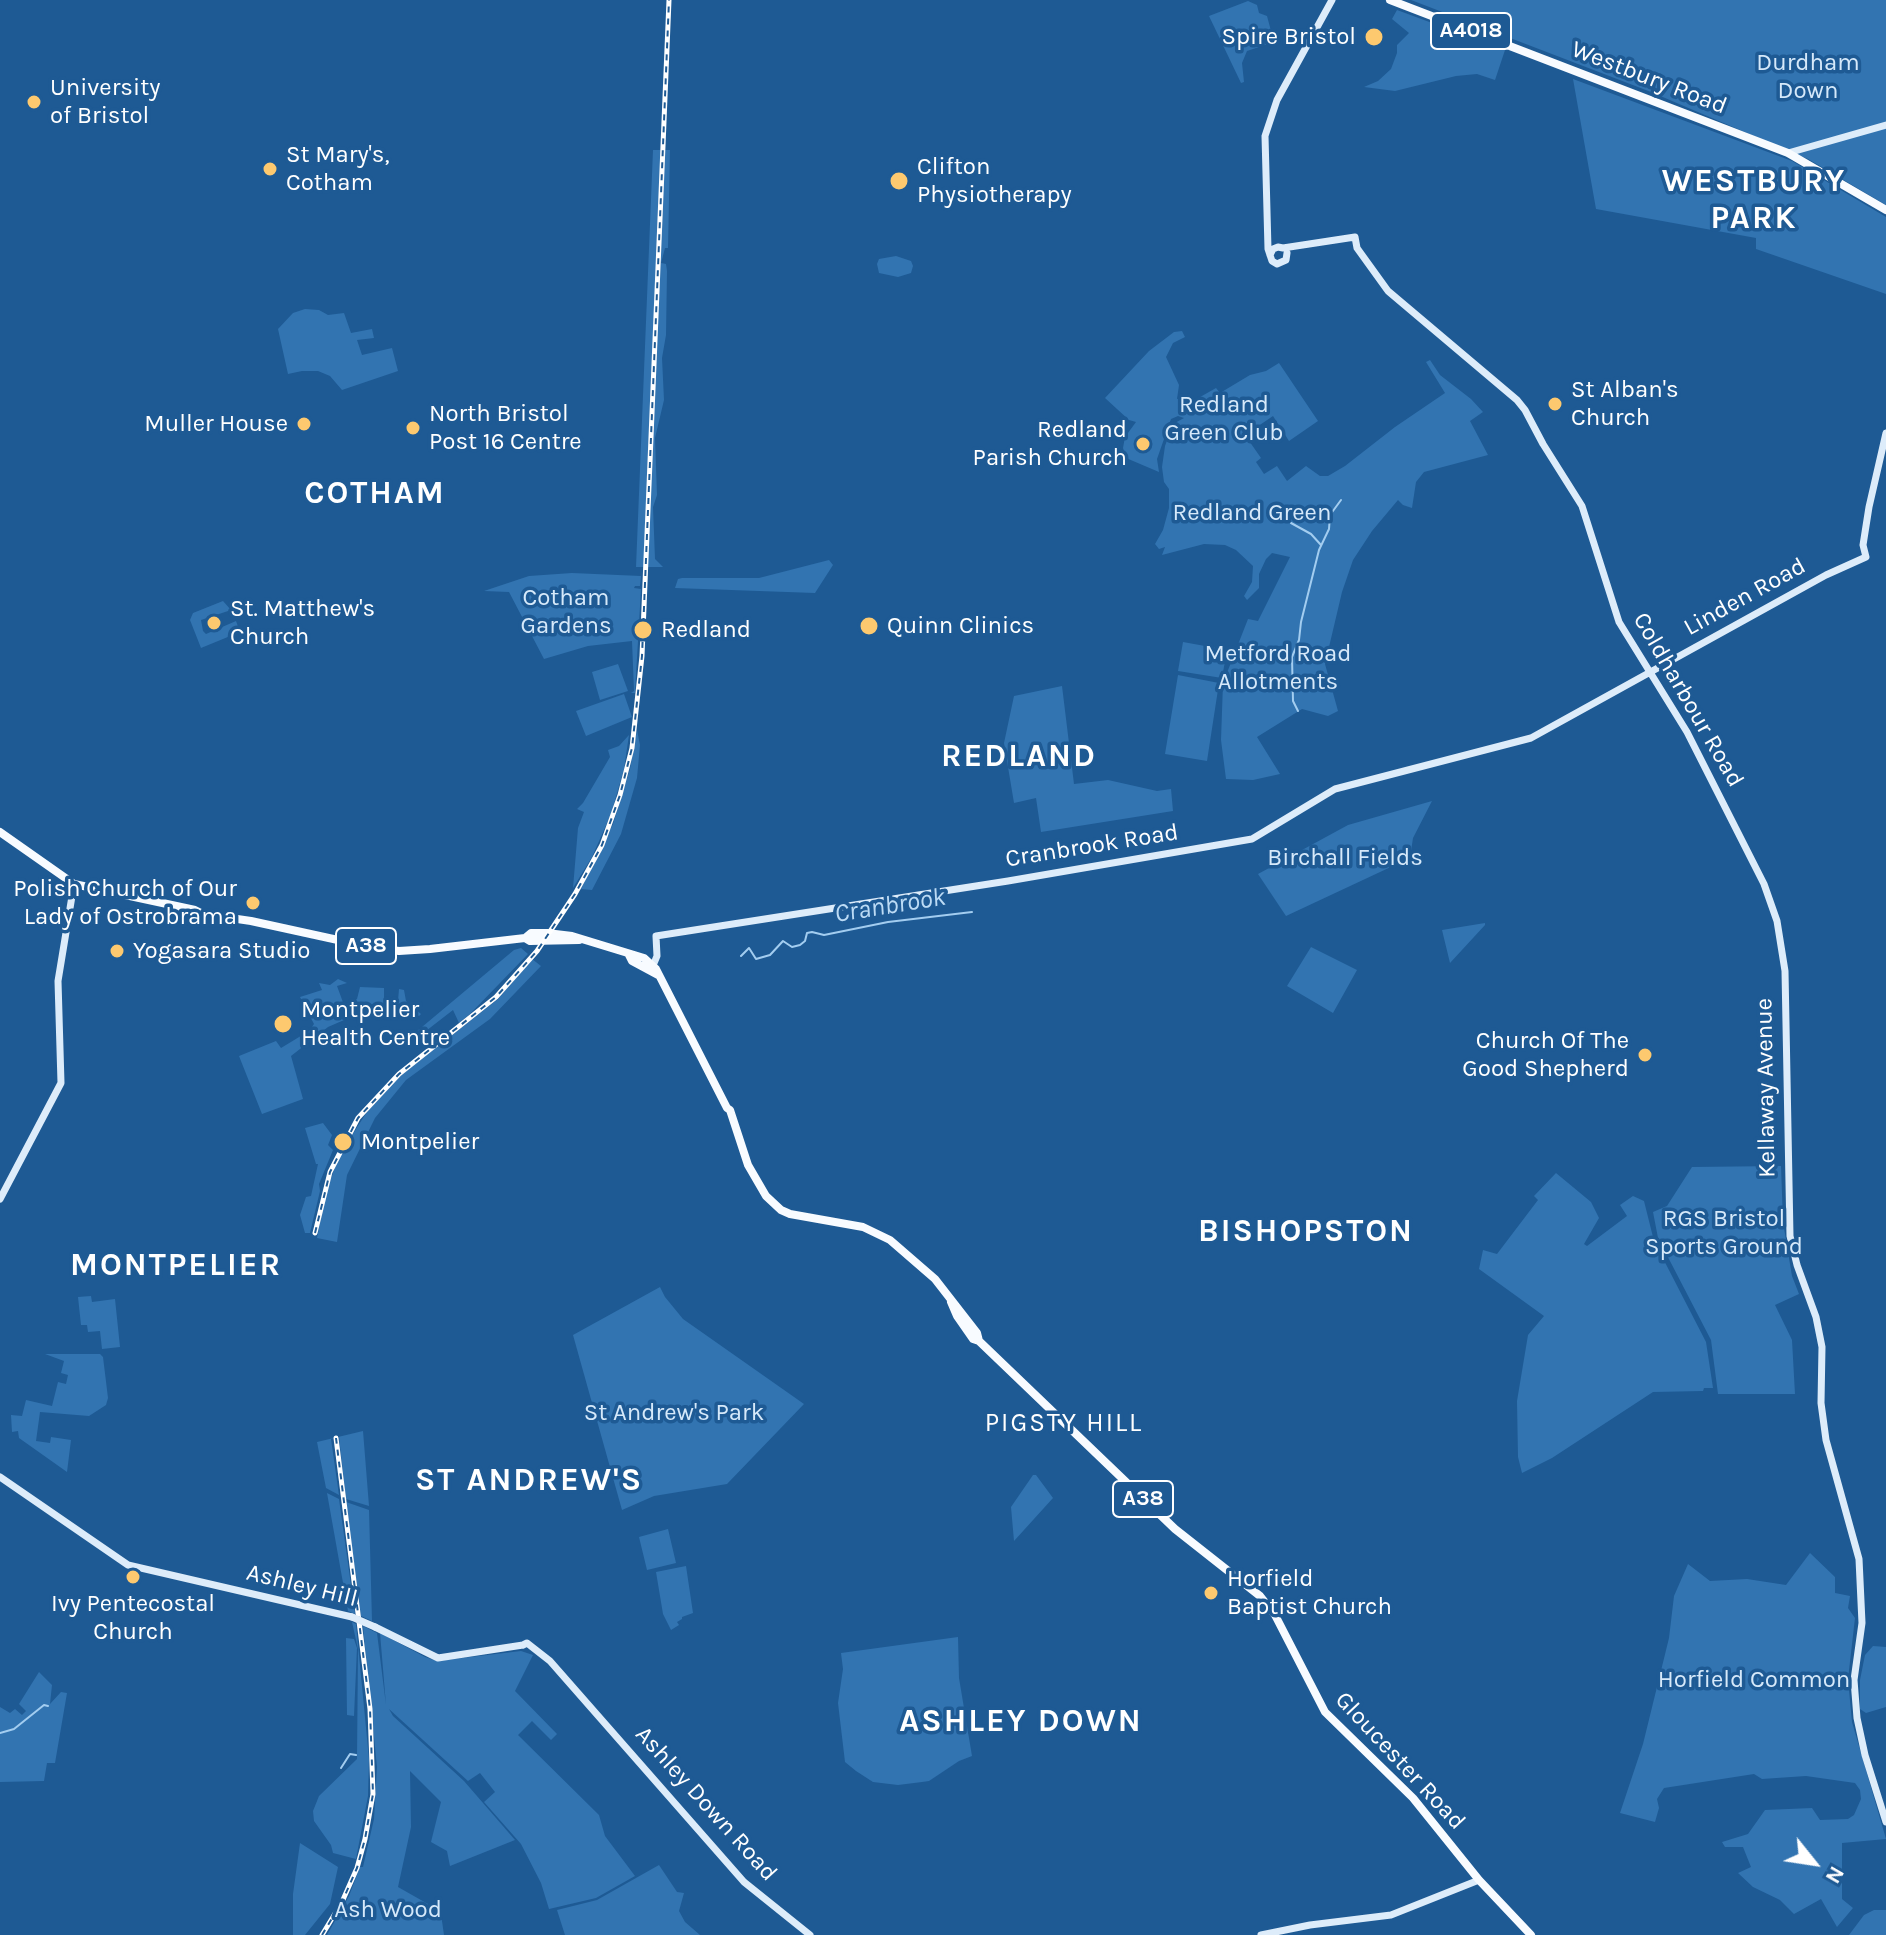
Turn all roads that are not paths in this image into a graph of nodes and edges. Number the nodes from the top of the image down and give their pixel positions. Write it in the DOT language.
graph roads {
  1 [pos="1332,0"];
  2 [pos="1390,0"];
  3 [pos="1886,125"];
  4 [pos="1795,153"];
  5 [pos="1886,210"];
  6 [pos="1886,433"];
  7 [pos="1652,673"];
  8 [pos="1518,742"];
  9 [pos="0,832"];
  10 [pos="74,884"];
  11 [pos="1764,884"];
  12 [pos="651,968"];
  13 [pos="0,1199"];
  14 [pos="0,1477"];
  15 [pos="526,1646"];
  16 [pos="1886,1822"];
  17 [pos="1479,1880"];
  18 [pos="810,1935"];
  19 [pos="1261,1935"];
  20 [pos="1531,1935"];
  1 -- 7 [label="main road, Coldharbour Road"];
  2 -- 4 [label="main road, Westbury Road / A4018"];
  3 -- 4 [label="main road"];
  4 -- 5 [label="main road, Westbury Road / A4018"];
  6 -- 7 [label="main road, Linden Road"];
  7 -- 8 [label="main road, Linden Road"];
  7 -- 11 [label="main road, Coldharbour Road"];
  8 -- 12 [label="main road, Cranbrook Road"];
  9 -- 10 [label="main road, A38"];
  10 -- 12 [label="main road, A38"];
  10 -- 13 [label="main road"];
  11 -- 16 [label="main road, Kellaway Avenue"];
  12 -- 17 [label="main road, Gloucester Road / A38"];
  14 -- 15 [label="main road, Ashley Hill, bridge"];
  15 -- 18 [label="main road, Ashley Down Road"];
  17 -- 19 [label="main road"];
  17 -- 20 [label="main road, Gloucester Road / A38"];
}
